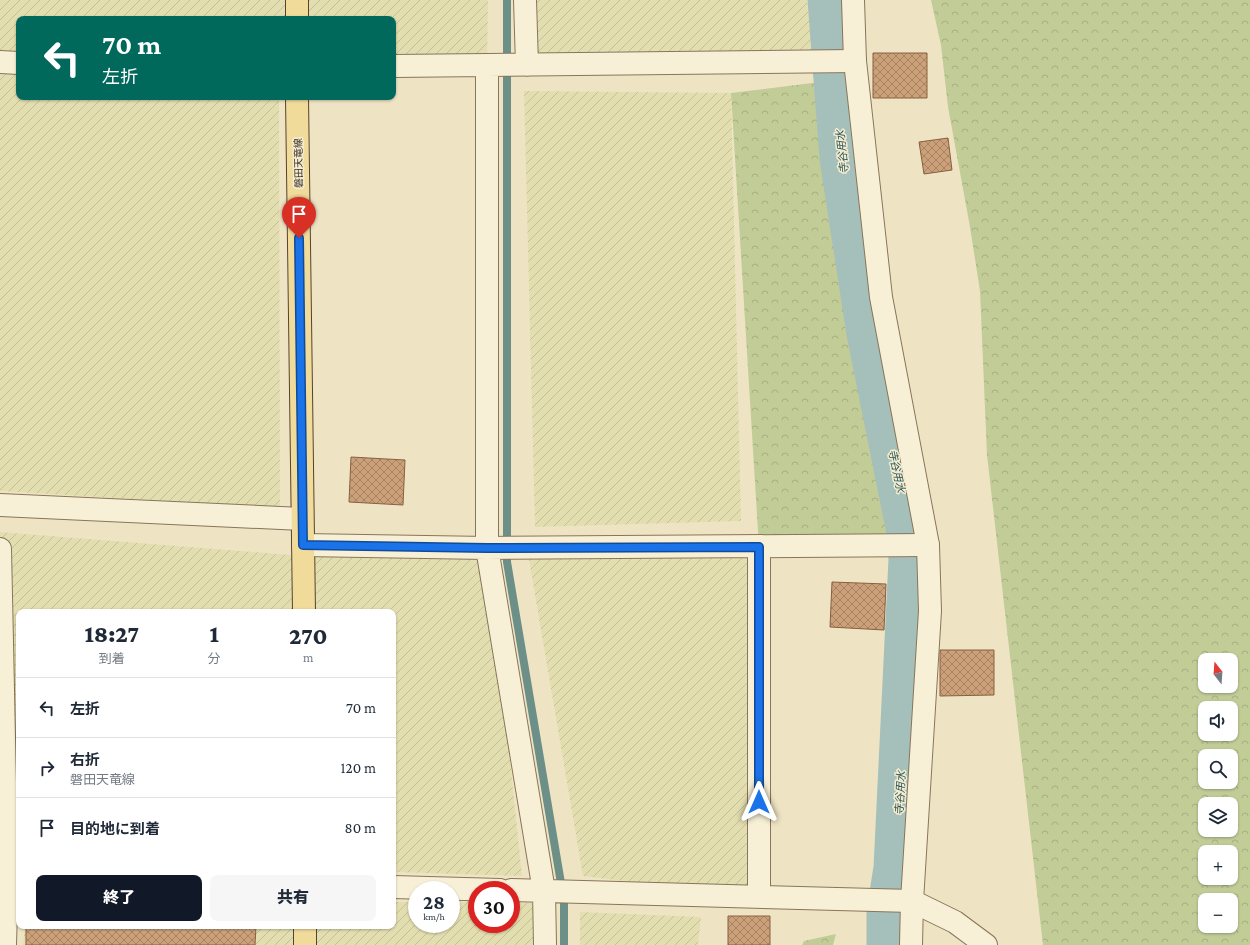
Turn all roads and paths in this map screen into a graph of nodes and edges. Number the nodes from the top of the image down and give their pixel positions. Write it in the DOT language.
graph roads {
  1 [pos="297,0"];
  2 [pos="526,0"];
  3 [pos="853,0"];
  4 [pos="297,16"];
  5 [pos="855,61"];
  6 [pos="0,62"];
  7 [pos="16,63"];
  8 [pos="527,65"];
  9 [pos="396,66"];
  10 [pos="487,66"];
  11 [pos="297,100"];
  12 [pos="0,505"];
  13 [pos="302,519"];
  14 [pos="303,545"];
  15 [pos="928,545"];
  16 [pos="759,547"];
  17 [pos="487,548"];
  18 [pos="0,549"];
  19 [pos="304,609"];
  20 [pos="8,876"];
  21 [pos="396,887"];
  22 [pos="468,889"];
  23 [pos="520,890"];
  24 [pos="544,891"];
  25 [pos="759,897"];
  26 [pos="912,901"];
  27 [pos="305,929"];
  28 [pos="5,945"];
  29 [pos="306,945"];
  30 [pos="545,945"];
  31 [pos="911,945"];
  32 [pos="986,945"];
  1 -- 4 [label="main road"];
  2 -- 8 [label="street"];
  3 -- 5 [label="street"];
  5 -- 8 [label="street"];
  5 -- 15 [label="street"];
  6 -- 7 [label="street"];
  8 -- 10 [label="street"];
  9 -- 10 [label="street"];
  10 -- 17 [label="street"];
  11 -- 13 [label="main road, 磐田天竜線"];
  12 -- 13 [label="street"];
  13 -- 14 [label="main road, 磐田天竜線"];
  14 -- 17 [label="street"];
  14 -- 19 [label="main road, 磐田天竜線"];
  15 -- 16 [label="street"];
  15 -- 26 [label="street"];
  16 -- 17 [label="street"];
  16 -- 25 [label="street"];
  17 -- 24 [label="street"];
  18 -- 20 [label="street"];
  20 -- 28 [label="street"];
  21 -- 22 [label="street"];
  23 -- 24 [label="street"];
  24 -- 25 [label="street"];
  24 -- 30 [label="street"];
  25 -- 26 [label="street"];
  26 -- 31 [label="street"];
  26 -- 32 [label="street"];
  27 -- 29 [label="main road"];
}
